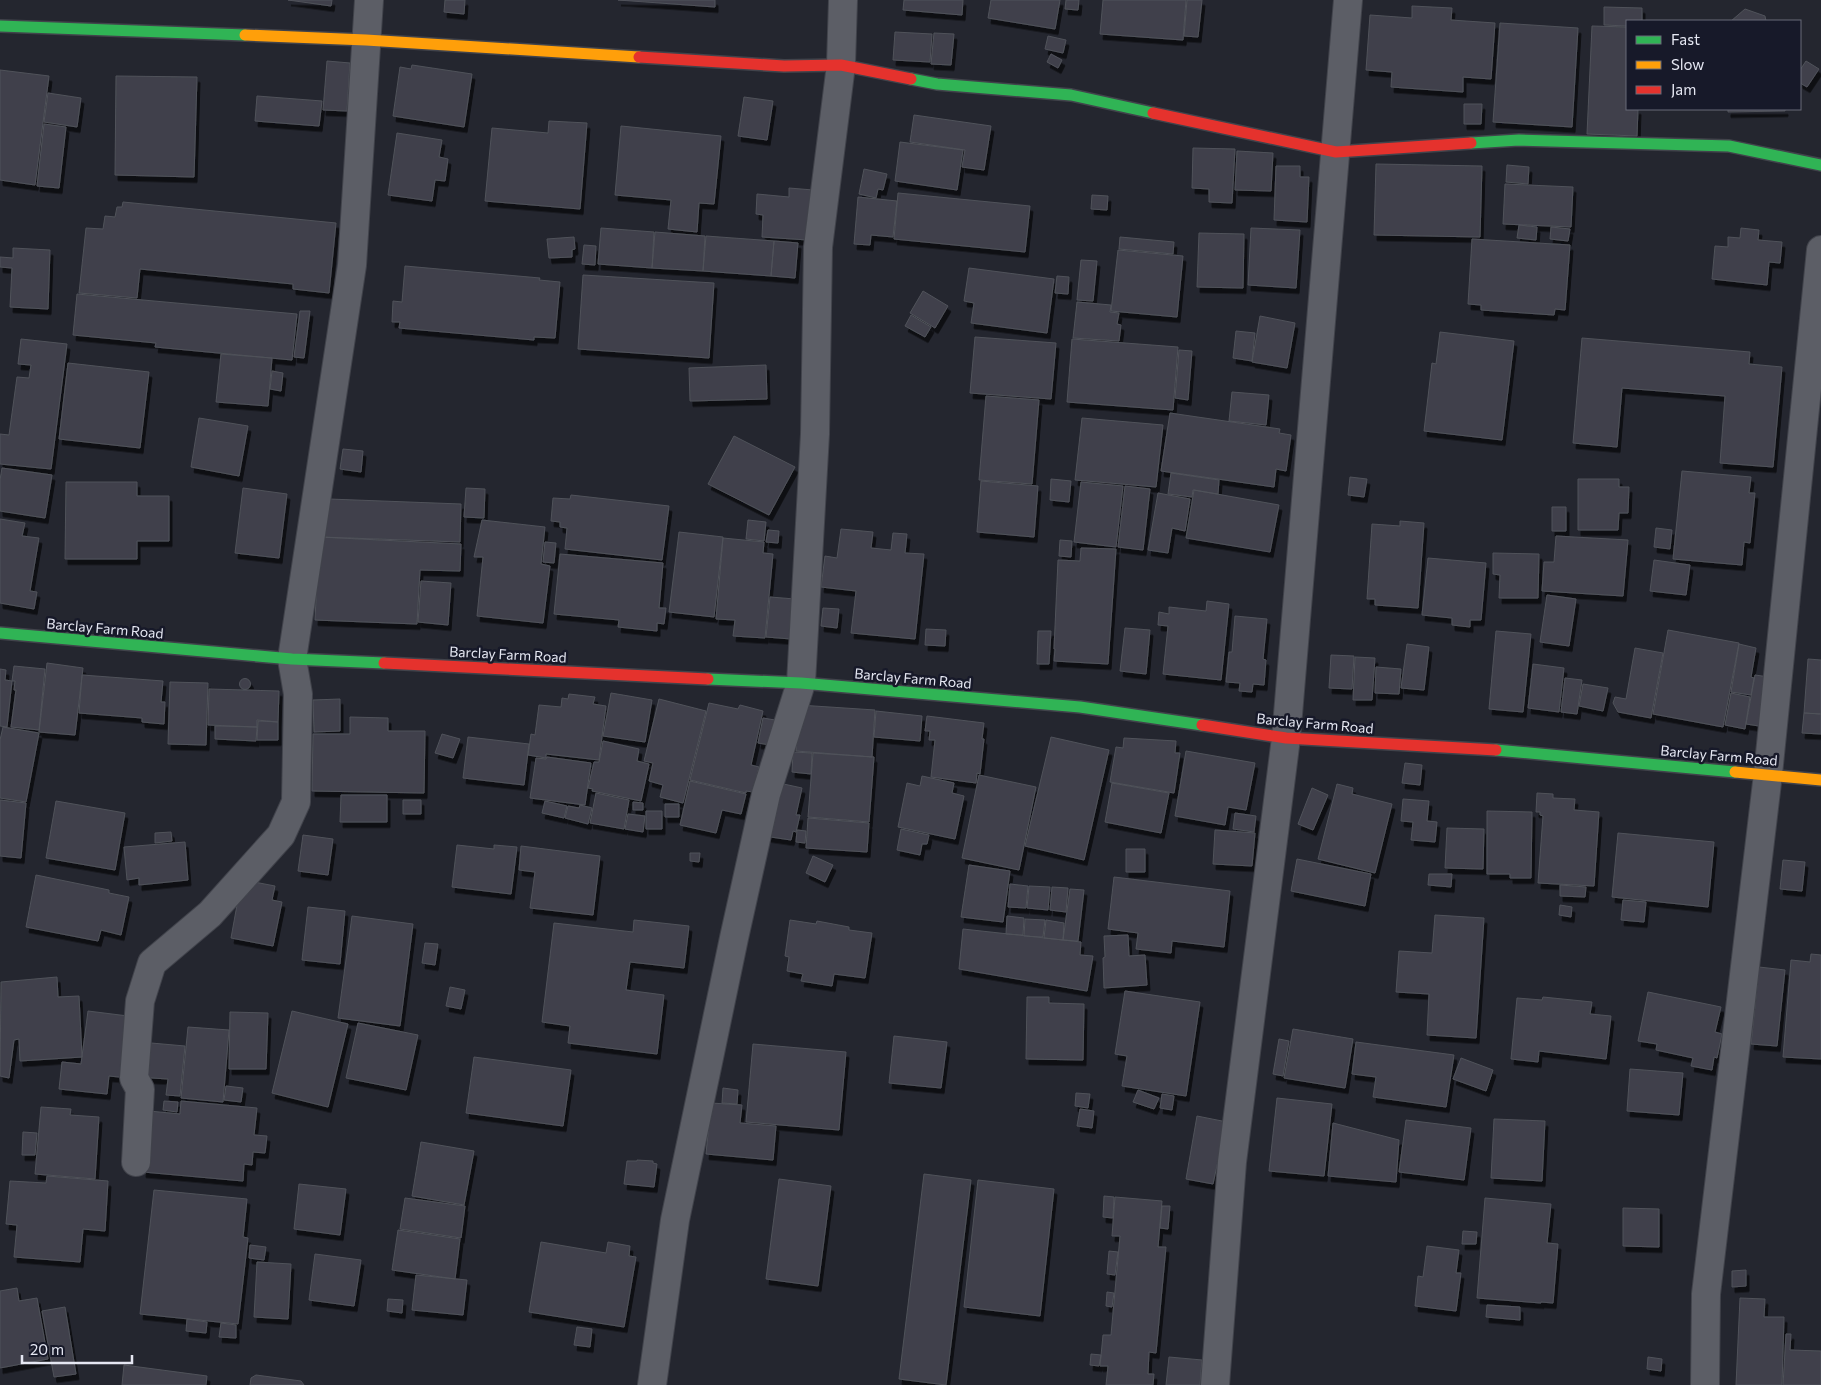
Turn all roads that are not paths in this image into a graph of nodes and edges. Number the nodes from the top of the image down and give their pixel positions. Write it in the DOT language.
graph roads {
  1 [pos="370,0"];
  2 [pos="843,0"];
  3 [pos="1348,0"];
  4 [pos="0,26"];
  5 [pos="366,40"];
  6 [pos="841,65"];
  7 [pos="1336,152"];
  8 [pos="1821,164"];
  9 [pos="1821,250"];
  10 [pos="0,633"];
  11 [pos="292,659"];
  12 [pos="801,683"];
  13 [pos="1286,738"];
  14 [pos="1768,774"];
  15 [pos="1821,780"];
  16 [pos="136,1162"];
  17 [pos="652,1385"];
  18 [pos="1215,1385"];
  19 [pos="1705,1385"];
  1 -- 5 [label="street"];
  2 -- 6 [label="street"];
  3 -- 7 [label="street"];
  4 -- 5 [label="street"];
  5 -- 6 [label="street"];
  5 -- 11 [label="street"];
  6 -- 7 [label="street"];
  6 -- 12 [label="street"];
  7 -- 8 [label="street"];
  7 -- 13 [label="street"];
  9 -- 14 [label="street"];
  10 -- 11 [label="street, Barclay Farm Road"];
  11 -- 12 [label="street, Barclay Farm Road"];
  11 -- 16 [label="street"];
  12 -- 13 [label="street, Barclay Farm Road"];
  12 -- 17 [label="street"];
  13 -- 14 [label="street, Barclay Farm Road"];
  13 -- 18 [label="street"];
  14 -- 15 [label="street, Barclay Farm Road"];
  14 -- 19 [label="street"];
}
